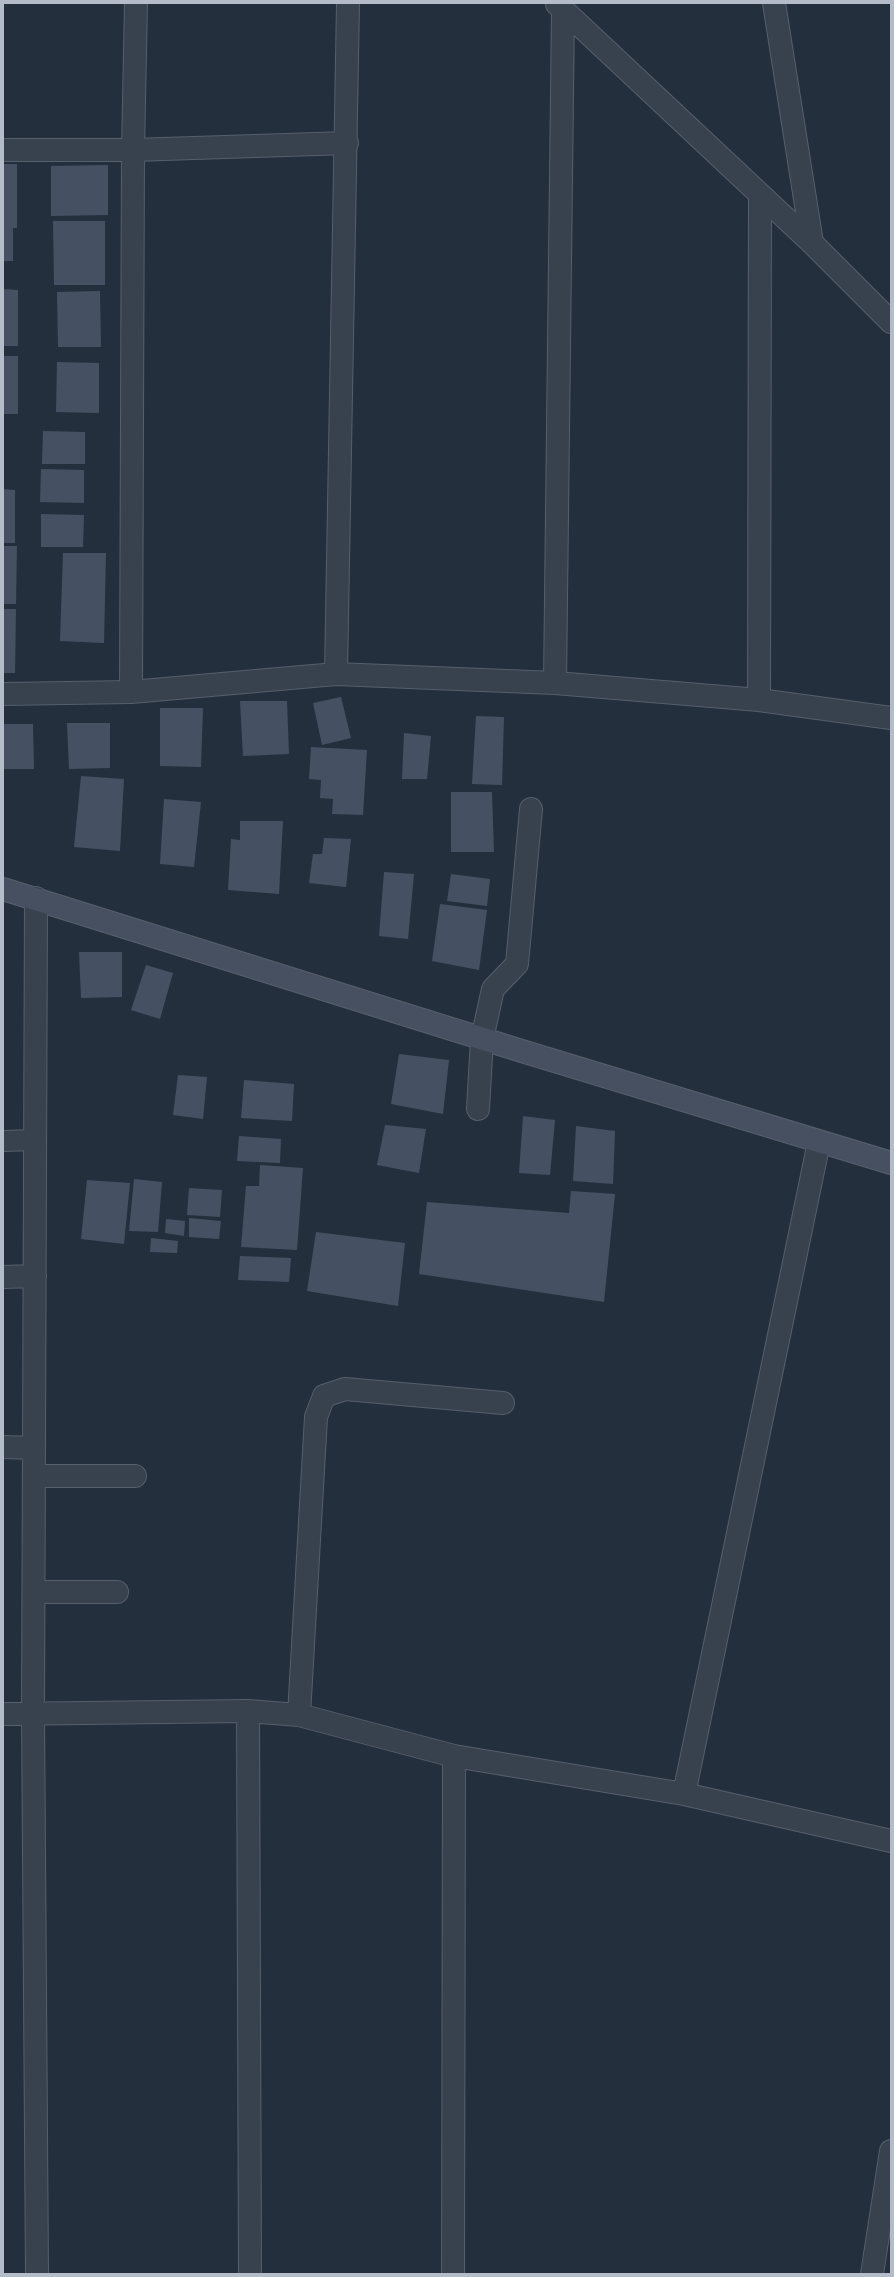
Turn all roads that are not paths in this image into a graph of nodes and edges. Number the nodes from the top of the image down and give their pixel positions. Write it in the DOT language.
graph roads {
  1 [pos="136,3"];
  2 [pos="348,3"];
  3 [pos="774,3"];
  4 [pos="559,7"];
  5 [pos="346,143"];
  6 [pos="3,150"];
  7 [pos="133,150"];
  8 [pos="760,195"];
  9 [pos="812,243"];
  10 [pos="891,322"];
  11 [pos="336,674"];
  12 [pos="555,683"];
  13 [pos="131,692"];
  14 [pos="3,694"];
  15 [pos="758,700"];
  16 [pos="891,718"];
  17 [pos="531,809"];
  18 [pos="3,889"];
  19 [pos="36,898"];
  20 [pos="482,1039"];
  21 [pos="478,1110"];
  22 [pos="35,1140"];
  23 [pos="3,1141"];
  24 [pos="819,1142"];
  25 [pos="891,1163"];
  26 [pos="35,1276"];
  27 [pos="3,1277"];
  28 [pos="503,1403"];
  29 [pos="3,1447"];
  30 [pos="34,1448"];
  31 [pos="34,1476"];
  32 [pos="135,1476"];
  33 [pos="34,1592"];
  34 [pos="117,1592"];
  35 [pos="248,1711"];
  36 [pos="33,1713"];
  37 [pos="3,1714"];
  38 [pos="299,1715"];
  39 [pos="454,1756"];
  40 [pos="684,1794"];
  41 [pos="891,1841"];
  42 [pos="891,2151"];
  43 [pos="37,2274"];
  44 [pos="250,2274"];
  45 [pos="453,2274"];
  46 [pos="872,2274"];
  1 -- 7 [label="street"];
  2 -- 5 [label="street"];
  3 -- 9 [label="street"];
  4 -- 8 [label="street"];
  4 -- 12 [label="street"];
  5 -- 7 [label="street"];
  5 -- 11 [label="street"];
  6 -- 7 [label="street"];
  7 -- 13 [label="street"];
  8 -- 9 [label="street"];
  8 -- 15 [label="street"];
  9 -- 10 [label="street"];
  11 -- 12 [label="street"];
  11 -- 13 [label="street"];
  12 -- 15 [label="street"];
  13 -- 14 [label="street"];
  15 -- 16 [label="street"];
  17 -- 20 [label="street"];
  18 -- 19 [label="street"];
  19 -- 20 [label="street"];
  19 -- 22 [label="street"];
  20 -- 21 [label="street"];
  20 -- 24 [label="street"];
  22 -- 23 [label="lane"];
  22 -- 26 [label="street"];
  24 -- 25 [label="street"];
  24 -- 40 [label="street"];
  26 -- 27 [label="street"];
  26 -- 30 [label="street"];
  28 -- 38 [label="street"];
  29 -- 30 [label="street"];
  30 -- 31 [label="street"];
  31 -- 32 [label="street"];
  31 -- 33 [label="street"];
  33 -- 34 [label="street"];
  33 -- 36 [label="street"];
  35 -- 36 [label="street"];
  35 -- 38 [label="street"];
  35 -- 44 [label="street"];
  36 -- 37 [label="street"];
  36 -- 43 [label="street"];
  38 -- 39 [label="street"];
  39 -- 40 [label="street"];
  39 -- 45 [label="street"];
  40 -- 41 [label="street"];
  42 -- 46 [label="street"];
}
